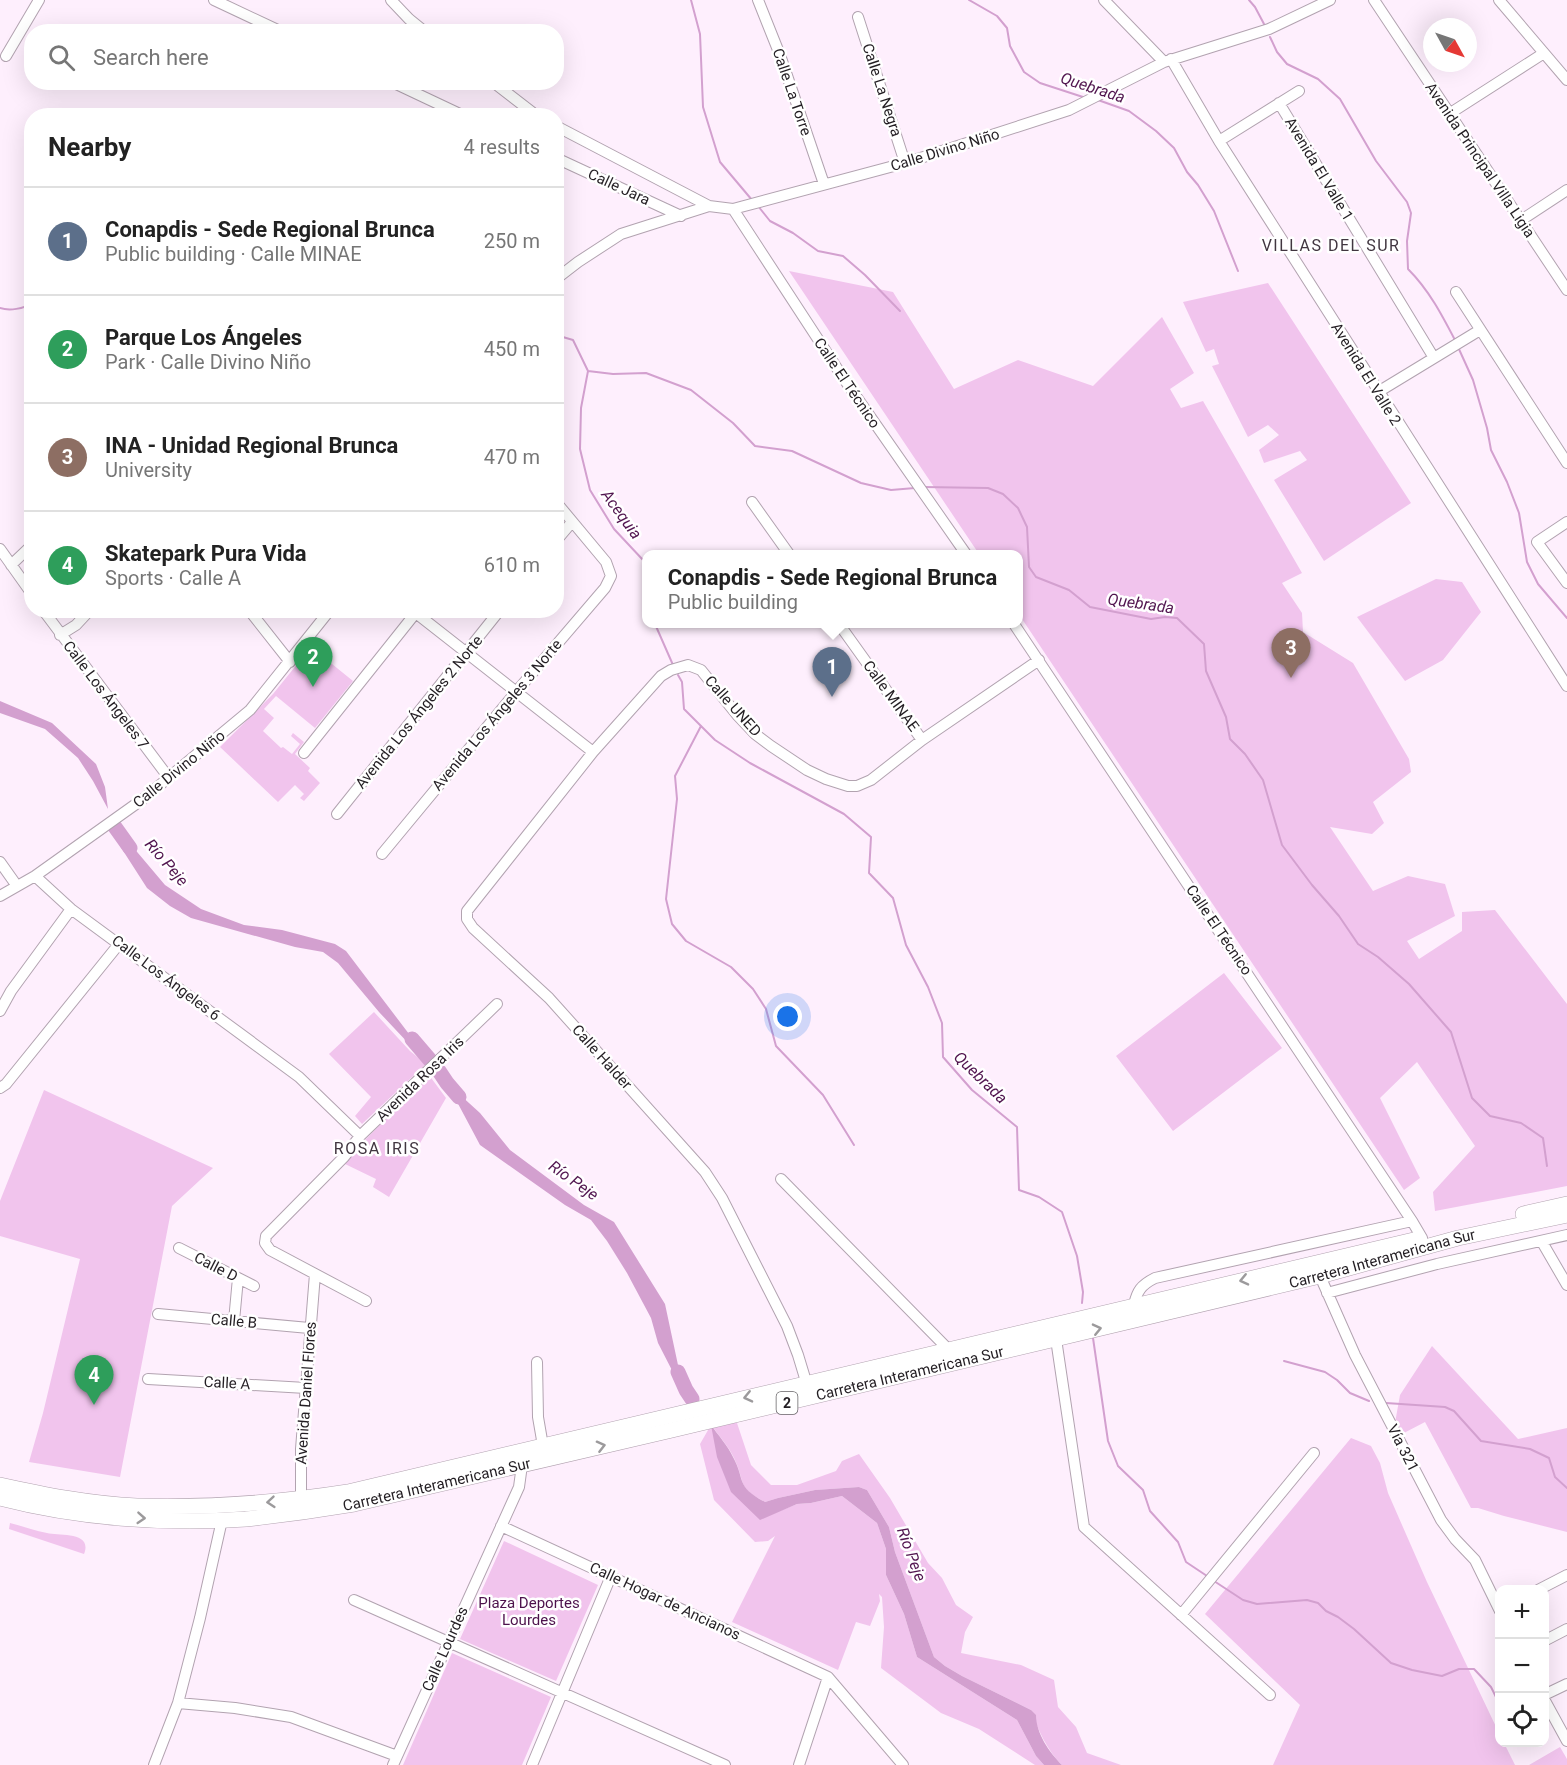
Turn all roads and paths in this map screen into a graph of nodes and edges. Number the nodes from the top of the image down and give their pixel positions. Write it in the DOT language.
graph roads {
  1 [pos="39,0"];
  2 [pos="214,0"];
  3 [pos="391,0"];
  4 [pos="758,0"];
  5 [pos="1104,0"];
  6 [pos="1330,0"];
  7 [pos="1374,0"];
  8 [pos="1499,0"];
  9 [pos="858,17"];
  10 [pos="25,24"];
  11 [pos="265,24"];
  12 [pos="416,24"];
  13 [pos="24,25"];
  14 [pos="1544,53"];
  15 [pos="6,56"];
  16 [pos="1167,60"];
  17 [pos="1567,80"];
  18 [pos="409,90"];
  19 [pos="503,90"];
  20 [pos="1299,91"];
  21 [pos="1279,103"];
  22 [pos="447,108"];
  23 [pos="527,108"];
  24 [pos="1449,114"];
  25 [pos="564,130"];
  26 [pos="1219,141"];
  27 [pos="564,162"];
  28 [pos="905,163"];
  29 [pos="824,184"];
  30 [pos="1567,190"];
  31 [pos="709,206"];
  32 [pos="733,209"];
  33 [pos="681,216"];
  34 [pos="1520,221"];
  35 [pos="564,273"];
  36 [pos="1567,290"];
  37 [pos="1456,292"];
  38 [pos="1480,330"];
  39 [pos="1434,358"];
  40 [pos="1378,392"];
  41 [pos="1567,463"];
  42 [pos="752,502"];
  43 [pos="564,512"];
  44 [pos="572,522"];
  45 [pos="1567,522"];
  46 [pos="564,532"];
  47 [pos="0,549"];
  48 [pos="786,550"];
  49 [pos="963,550"];
  50 [pos="24,553"];
  51 [pos="11,565"];
  52 [pos="24,583"];
  53 [pos="1567,583"];
  54 [pos="48,618"];
  55 [pos="83,618"];
  56 [pos="255,618"];
  57 [pos="324,618"];
  58 [pos="410,618"];
  59 [pos="424,618"];
  60 [pos="494,618"];
  61 [pos="841,628"];
  62 [pos="1017,628"];
  63 [pos="60,635"];
  64 [pos="466,653"];
  65 [pos="1039,660"];
  66 [pos="290,662"];
  67 [pos="1567,686"];
  68 [pos="516,692"];
  69 [pos="922,740"];
  70 [pos="593,752"];
  71 [pos="304,753"];
  72 [pos="169,778"];
  73 [pos="337,814"];
  74 [pos="382,854"];
  75 [pos="0,862"];
  76 [pos="35,876"];
  77 [pos="17,886"];
  78 [pos="0,896"];
  79 [pos="71,909"];
  80 [pos="119,944"];
  81 [pos="497,1004"];
  82 [pos="0,1011"];
  83 [pos="0,1088"];
  84 [pos="360,1136"];
  85 [pos="781,1179"];
  86 [pos="1567,1204"];
  87 [pos="1567,1215"];
  88 [pos="1412,1221"];
  89 [pos="1567,1235"];
  90 [pos="1422,1238"];
  91 [pos="1458,1238"];
  92 [pos="1542,1242"];
  93 [pos="179,1248"];
  94 [pos="1376,1255"];
  95 [pos="1276,1272"];
  96 [pos="315,1274"];
  97 [pos="1320,1276"];
  98 [pos="238,1278"];
  99 [pos="1567,1285"];
  100 [pos="254,1286"];
  101 [pos="1327,1293"];
  102 [pos="366,1301"];
  103 [pos="1134,1305"];
  104 [pos="159,1314"];
  105 [pos="234,1321"];
  106 [pos="309,1328"];
  107 [pos="1056,1339"];
  108 [pos="949,1350"];
  109 [pos="537,1362"];
  110 [pos="148,1379"];
  111 [pos="306,1388"];
  112 [pos="808,1390"];
  113 [pos="568,1440"];
  114 [pos="543,1446"];
  115 [pos="1314,1452"];
  116 [pos="485,1460"];
  117 [pos="522,1465"];
  118 [pos="0,1485"];
  119 [pos="5,1500"];
  120 [pos="129,1505"];
  121 [pos="301,1506"];
  122 [pos="222,1520"];
  123 [pos="501,1526"];
  124 [pos="1567,1575"];
  125 [pos="612,1576"];
  126 [pos="1548,1585"];
  127 [pos="354,1600"];
  128 [pos="1495,1602"];
  129 [pos="1181,1615"];
  130 [pos="1567,1629"];
  131 [pos="1549,1639"];
  132 [pos="447,1642"];
  133 [pos="828,1677"];
  134 [pos="1567,1684"];
  135 [pos="561,1692"];
  136 [pos="1270,1695"];
  137 [pos="1549,1695"];
  138 [pos="178,1703"];
  139 [pos="1549,1705"];
  140 [pos="1567,1740"];
  141 [pos="395,1760"];
  142 [pos="154,1765"];
  143 [pos="532,1765"];
  144 [pos="724,1765"];
  145 [pos="799,1765"];
  146 [pos="903,1765"];
  1 -- 10 [label="street"];
  2 -- 11 [label="street"];
  3 -- 12 [label="street"];
  4 -- 29 [label="street, Calle La Torre"];
  5 -- 16 [label="street, Avenida El Valle 2"];
  6 -- 16 [label="street, Calle Divino Niño"];
  7 -- 24 [label="street, Avenida Principal Villa Ligia"];
  8 -- 14 [label="street"];
  9 -- 28 [label="street, Calle La Negra"];
  13 -- 15 [label="street"];
  14 -- 17 [label="street"];
  14 -- 24 [label="street"];
  16 -- 26 [label="street, Avenida El Valle 2"];
  16 -- 28 [label="street, Calle Divino Niño"];
  18 -- 22 [label="street"];
  19 -- 23 [label="street"];
  20 -- 21 [label="street"];
  21 -- 26 [label="street"];
  21 -- 39 [label="street, Avenida El Valle 1"];
  24 -- 34 [label="street, Avenida Principal Villa Ligia"];
  25 -- 31 [label="street"];
  26 -- 40 [label="street, Avenida El Valle 2"];
  27 -- 33 [label="street, Calle Jara"];
  28 -- 29 [label="street, Calle Divino Niño"];
  29 -- 32 [label="street, Calle Divino Niño"];
  30 -- 34 [label="street"];
  31 -- 32 [label="street, Calle Divino Niño"];
  31 -- 33 [label="street, Calle Divino Niño"];
  32 -- 49 [label="street, Calle El Técnico"];
  33 -- 35 [label="street, Calle Divino Niño"];
  34 -- 36 [label="street, Avenida Principal Villa Ligia"];
  37 -- 38 [label="street"];
  38 -- 39 [label="street"];
  38 -- 41 [label="street"];
  39 -- 40 [label="street"];
  40 -- 67 [label="street, Avenida El Valle 2"];
  42 -- 48 [label="street"];
  43 -- 44 [label="street"];
  44 -- 46 [label="street"];
  44 -- 68 [label="street, Avenida Los Ángeles 3 Norte"];
  45 -- 53 [label="street"];
  47 -- 51 [label="street"];
  50 -- 51 [label="street"];
  51 -- 52 [label="street"];
  54 -- 63 [label="street, Calle Los Ángeles 7"];
  55 -- 63 [label="street"];
  56 -- 66 [label="street"];
  57 -- 66 [label="street, Calle Divino Niño"];
  58 -- 71 [label="street"];
  59 -- 64 [label="street"];
  60 -- 64 [label="street, Avenida Los Ángeles 2 Norte"];
  61 -- 69 [label="street, Calle MINAE"];
  62 -- 65 [label="street, Calle El Técnico"];
  63 -- 72 [label="street, Calle Los Ángeles 7"];
  64 -- 68 [label="street"];
  64 -- 73 [label="street, Avenida Los Ángeles 2 Norte"];
  65 -- 69 [label="street, Calle UNED"];
  65 -- 88 [label="street, Calle El Técnico"];
  66 -- 72 [label="street, Calle Divino Niño"];
  68 -- 70 [label="street"];
  68 -- 74 [label="street, Avenida Los Ángeles 3 Norte"];
  69 -- 70 [label="street, Calle UNED"];
  70 -- 112 [label="street, Calle Halder"];
  72 -- 76 [label="street, Calle Divino Niño"];
  75 -- 77 [label="street"];
  76 -- 77 [label="street, Calle Divino Niño"];
  76 -- 79 [label="street, Calle Los Ángeles 6"];
  77 -- 78 [label="street, Calle Divino Niño"];
  79 -- 80 [label="street, Calle Los Ángeles 6"];
  79 -- 82 [label="street"];
  80 -- 83 [label="street"];
  80 -- 84 [label="street, Calle Los Ángeles 6"];
  81 -- 84 [label="street, Avenida Rosa Iris"];
  84 -- 96 [label="street, Avenida Rosa Iris"];
  85 -- 108 [label="street"];
  86 -- 90 [label="highway, Carretera Interamericana Sur / 2"];
  87 -- 91 [label="highway, Carretera Interamericana Sur / 2"];
  88 -- 90 [label="street, Calle El Técnico"];
  88 -- 103 [label="street"];
  89 -- 92 [label="street"];
  90 -- 91 [label="highway"];
  90 -- 94 [label="highway, Carretera Interamericana Sur / 2"];
  91 -- 94 [label="highway, Carretera Interamericana Sur / 2"];
  92 -- 99 [label="street"];
  92 -- 101 [label="street"];
  93 -- 98 [label="street, Calle D"];
  94 -- 95 [label="highway, Carretera Interamericana Sur / 2"];
  94 -- 97 [label="highway, Carretera Interamericana Sur / 2"];
  95 -- 97 [label="highway"];
  95 -- 103 [label="highway, Carretera Interamericana Sur / 2, one-way"];
  96 -- 102 [label="street"];
  96 -- 106 [label="street, Avenida Daniel Flores"];
  97 -- 101 [label="street, Vía 321"];
  107 -- 97 [label="highway, Carretera Interamericana Sur / 2, one-way"];
  98 -- 100 [label="street, Calle D"];
  98 -- 105 [label="street"];
  101 -- 128 [label="street, Vía 321"];
  103 -- 108 [label="highway, Carretera Interamericana Sur / 2"];
  104 -- 105 [label="street, Calle B"];
  105 -- 106 [label="street, Calle B"];
  106 -- 111 [label="street, Avenida Daniel Flores"];
  107 -- 112 [label="highway, Carretera Interamericana Sur / 2"];
  107 -- 129 [label="street"];
  108 -- 112 [label="highway, Carretera Interamericana Sur / 2"];
  109 -- 114 [label="street"];
  110 -- 111 [label="street, Calle A"];
  111 -- 121 [label="street, Avenida Daniel Flores"];
  112 -- 113 [label="highway, Carretera Interamericana Sur / 2, one-way"];
  117 -- 112 [label="highway, Carretera Interamericana Sur / 2, one-way"];
  113 -- 114 [label="highway, Carretera Interamericana Sur / 2"];
  113 -- 117 [label="street"];
  114 -- 116 [label="highway, Carretera Interamericana Sur / 2"];
  115 -- 129 [label="street"];
  116 -- 117 [label="street"];
  116 -- 121 [label="highway, Carretera Interamericana Sur / 2"];
  117 -- 121 [label="highway, Carretera Interamericana Sur / 2"];
  117 -- 123 [label="street, Calle Lourdes"];
  118 -- 120 [label="highway, Carretera Interamericana Sur / 2"];
  119 -- 120 [label="highway"];
  119 -- 122 [label="highway, Carretera Interamericana Sur / 2, one-way"];
  121 -- 120 [label="highway, Carretera Interamericana Sur / 2, one-way"];
  121 -- 122 [label="highway, Carretera Interamericana Sur / 2"];
  122 -- 138 [label="street"];
  123 -- 125 [label="street, Calle Hogar de Ancianos"];
  123 -- 132 [label="street, Calle Lourdes"];
  124 -- 126 [label="street"];
  125 -- 133 [label="street, Calle Hogar de Ancianos"];
  125 -- 135 [label="street"];
  127 -- 132 [label="street"];
  129 -- 136 [label="street"];
  130 -- 131 [label="street"];
  132 -- 135 [label="street"];
  132 -- 141 [label="street, Calle Lourdes"];
  133 -- 145 [label="street"];
  133 -- 146 [label="street"];
  134 -- 137 [label="street"];
  135 -- 143 [label="street"];
  135 -- 144 [label="street"];
  138 -- 141 [label="street"];
  138 -- 142 [label="street"];
  139 -- 140 [label="street"];
}
